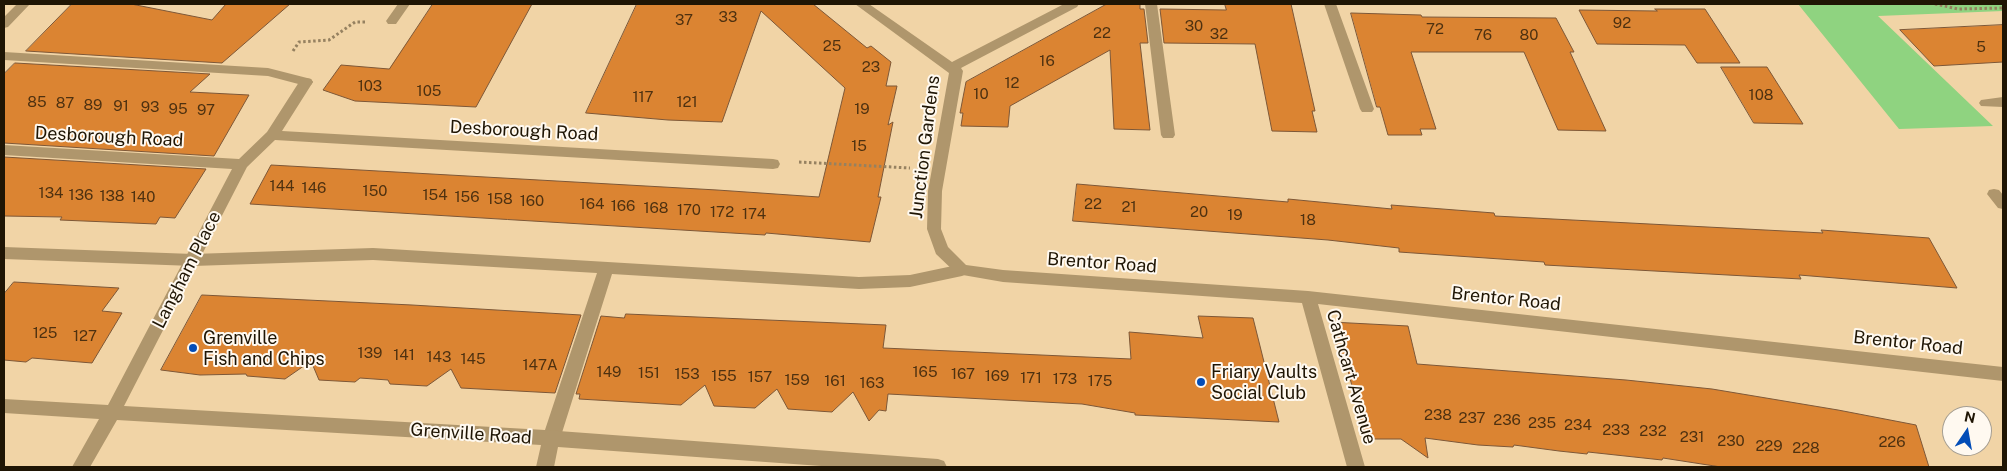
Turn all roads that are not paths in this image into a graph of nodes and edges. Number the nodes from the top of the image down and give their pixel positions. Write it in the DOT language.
graph roads {
  1 [pos="24,4"];
  2 [pos="404,4"];
  3 [pos="861,4"];
  4 [pos="1073,4"];
  5 [pos="1151,4"];
  6 [pos="1330,4"];
  7 [pos="392,21"];
  8 [pos="4,24"];
  9 [pos="4,56"];
  10 [pos="950,68"];
  11 [pos="2003,102"];
  12 [pos="1986,103"];
  13 [pos="1367,109"];
  14 [pos="272,135"];
  15 [pos="1168,136"];
  16 [pos="4,150"];
  17 [pos="242,164"];
  18 [pos="773,164"];
  19 [pos="4,252"];
  20 [pos="193,260"];
  21 [pos="606,268"];
  22 [pos="962,270"];
  23 [pos="1308,297"];
  24 [pos="2003,374"];
  25 [pos="4,406"];
  26 [pos="113,411"];
  27 [pos="551,439"];
  28 [pos="82,467"];
  29 [pos="545,467"];
  30 [pos="938,467"];
  31 [pos="1356,467"];
  1 -- 8 [label="street"];
  2 -- 7 [label="street"];
  3 -- 10 [label="street, Junction Gardens"];
  4 -- 10 [label="street, Junction Gardens"];
  5 -- 15 [label="street"];
  6 -- 13 [label="street"];
  9 -- 14 [label="street, Langham Place"];
  10 -- 22 [label="street, Junction Gardens"];
  11 -- 12 [label="street"];
  14 -- 17 [label="street, Langham Place"];
  14 -- 18 [label="street, Desborough Road"];
  16 -- 17 [label="street, Desborough Road"];
  17 -- 20 [label="street, Langham Place"];
  19 -- 20 [label="street"];
  20 -- 21 [label="street"];
  20 -- 26 [label="street, Langham Place"];
  21 -- 22 [label="street"];
  21 -- 27 [label="street"];
  22 -- 23 [label="street, Brentor Road"];
  23 -- 24 [label="street, Brentor Road"];
  23 -- 31 [label="street, Cathcart Avenue"];
  25 -- 26 [label="street, Grenville Road"];
  26 -- 27 [label="street, Grenville Road"];
  26 -- 28 [label="street, Langham Place"];
  27 -- 29 [label="street"];
  27 -- 30 [label="street, Grenville Road"];
}
